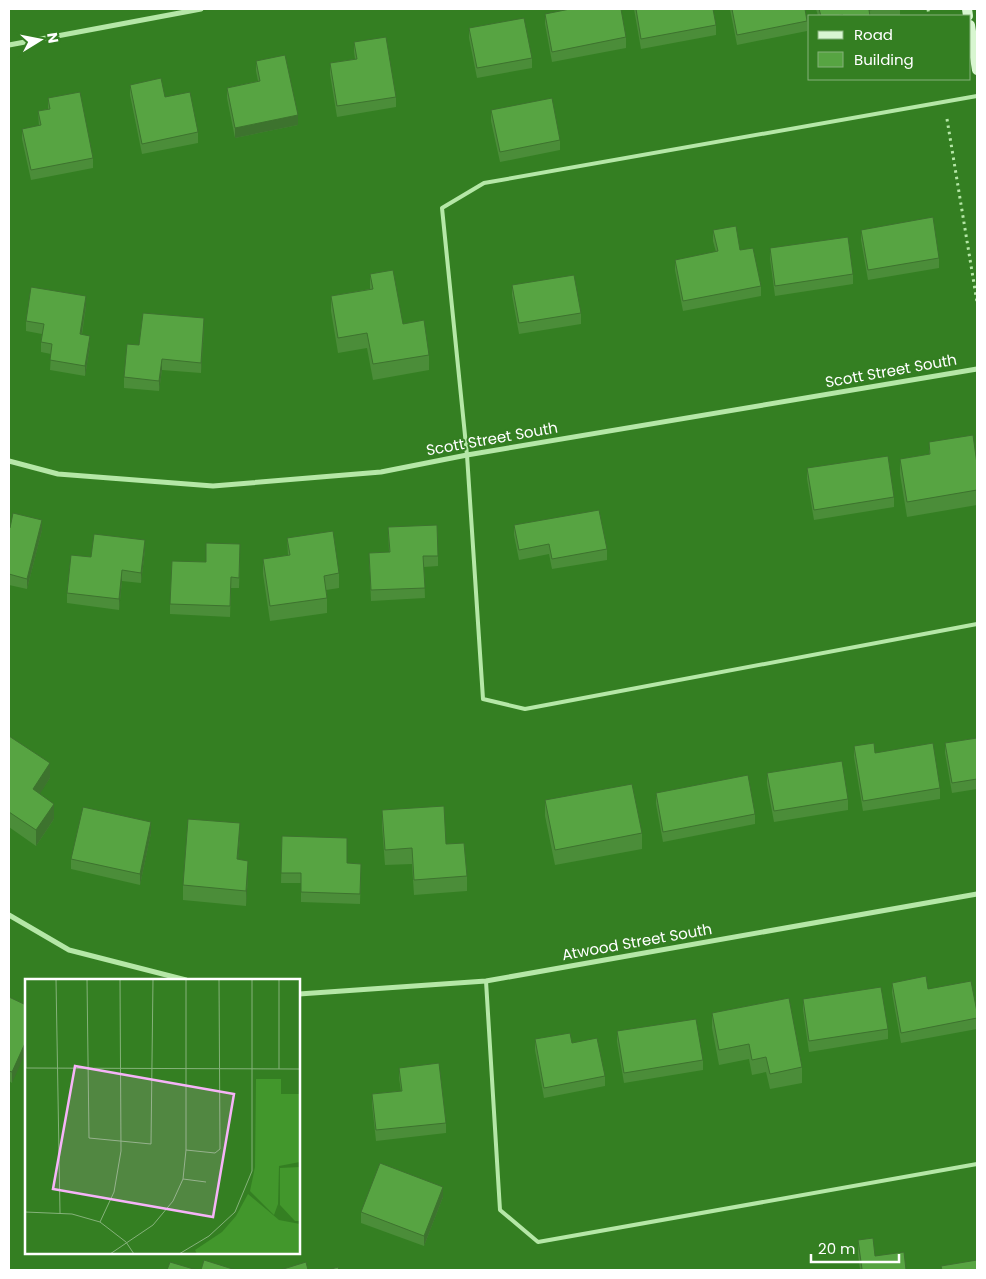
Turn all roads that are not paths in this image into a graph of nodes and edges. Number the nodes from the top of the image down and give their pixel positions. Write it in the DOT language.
graph roads {
  1 [pos="200,9"];
  2 [pos="971,31"];
  3 [pos="9,45"];
  4 [pos="977,70"];
  5 [pos="977,96"];
  6 [pos="977,369"];
  7 [pos="467,455"];
  8 [pos="9,461"];
  9 [pos="977,624"];
  10 [pos="977,894"];
  11 [pos="9,915"];
  12 [pos="182,979"];
  13 [pos="486,981"];
  14 [pos="300,994"];
  15 [pos="977,1164"];
  1 -- 3 [label="street"];
  2 -- 4 [label="main road"];
  5 -- 7 [label="lane"];
  6 -- 7 [label="street, Scott Street South"];
  7 -- 8 [label="street, Scott Street South"];
  7 -- 9 [label="lane"];
  10 -- 13 [label="street, Atwood Street South"];
  11 -- 12 [label="street"];
  13 -- 14 [label="street, Atwood Street South"];
  13 -- 15 [label="lane"];
}
